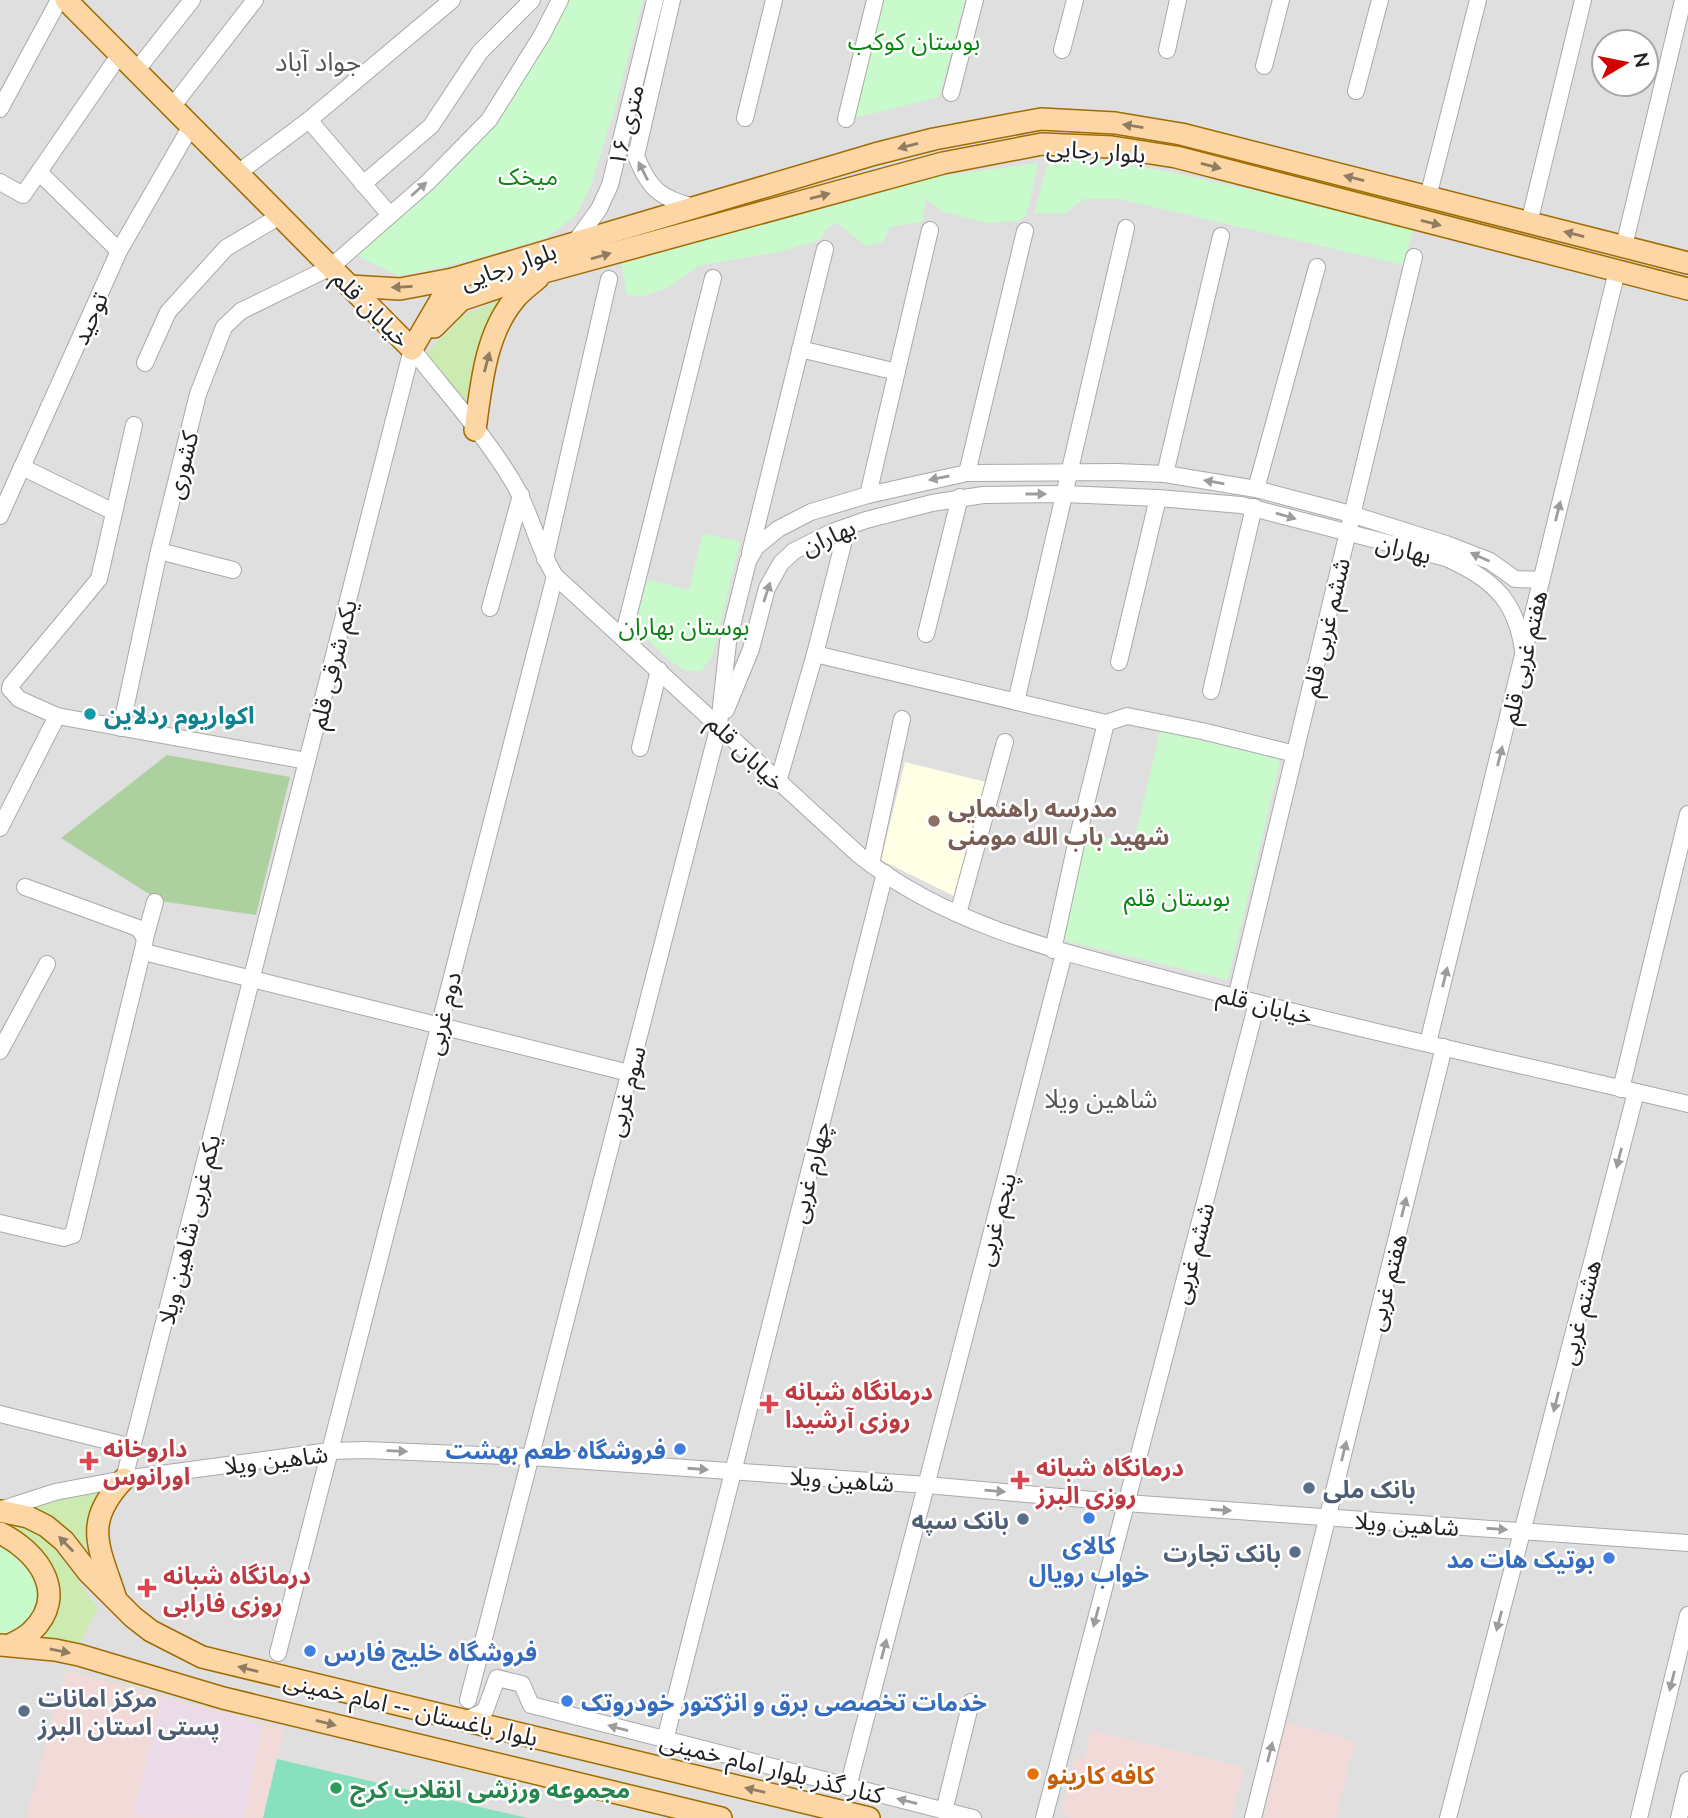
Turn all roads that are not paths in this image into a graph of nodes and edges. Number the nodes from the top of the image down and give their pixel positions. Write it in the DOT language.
graph roads {
  1 [pos="192,0"];
  2 [pos="255,0"];
  3 [pos="452,0"];
  4 [pos="532,0"];
  5 [pos="655,0"];
  6 [pos="673,0"];
  7 [pos="774,0"];
  8 [pos="875,0"];
  9 [pos="975,0"];
  10 [pos="1075,0"];
  11 [pos="1178,0"];
  12 [pos="1281,0"];
  13 [pos="1380,0"];
  14 [pos="1460,0"];
  15 [pos="1583,0"];
  16 [pos="1683,0"];
  17 [pos="66,1"];
  18 [pos="558,1"];
  19 [pos="1478,2"];
  20 [pos="1062,50"];
  21 [pos="1167,50"];
  22 [pos="120,54"];
  23 [pos="1264,66"];
  24 [pos="136,71"];
  25 [pos="1356,91"];
  26 [pos="951,93"];
  27 [pos="173,107"];
  28 [pos="0,109"];
  29 [pos="745,118"];
  30 [pos="846,119"];
  31 [pos="1041,119"];
  32 [pos="309,120"];
  33 [pos="191,126"];
  34 [pos="1042,144"];
  35 [pos="39,172"];
  36 [pos="238,173"];
  37 [pos="0,184"];
  38 [pos="363,184"];
  39 [pos="1428,197"];
  40 [pos="696,208"];
  41 [pos="390,215"];
  42 [pos="280,216"];
  43 [pos="1529,223"];
  44 [pos="1126,228"];
  45 [pos="930,230"];
  46 [pos="1025,231"];
  47 [pos="1221,236"];
  48 [pos="576,241"];
  49 [pos="1624,246"];
  50 [pos="825,249"];
  51 [pos="119,251"];
  52 [pos="1414,257"];
  53 [pos="1688,263"];
  54 [pos="331,267"];
  55 [pos="1317,267"];
  56 [pos="1617,271"];
  57 [pos="544,272"];
  58 [pos="713,278"];
  59 [pos="453,279"];
  60 [pos="609,279"];
  61 [pos="350,286"];
  62 [pos="1688,289"];
  63 [pos="461,300"];
  64 [pos="412,349"];
  65 [pos="800,349"];
  66 [pos="145,363"];
  67 [pos="897,372"];
  68 [pos="134,425"];
  69 [pos="475,430"];
  70 [pos="22,467"];
  71 [pos="1070,472"];
  72 [pos="967,473"];
  73 [pos="1166,474"];
  74 [pos="1256,489"];
  75 [pos="1064,494"];
  76 [pos="521,495"];
  77 [pos="868,495"];
  78 [pos="960,497"];
  79 [pos="1158,498"];
  80 [pos="1254,507"];
  81 [pos="114,512"];
  82 [pos="1352,514"];
  83 [pos="0,516"];
  84 [pos="1347,533"];
  85 [pos="843,544"];
  86 [pos="159,551"];
  87 [pos="545,559"];
  88 [pos="748,561"];
  89 [pos="233,570"];
  90 [pos="555,576"];
  91 [pos="1541,580"];
  92 [pos="490,608"];
  93 [pos="926,634"];
  94 [pos="623,637"];
  95 [pos="728,642"];
  96 [pos="751,649"];
  97 [pos="815,654"];
  98 [pos="1524,659"];
  99 [pos="1119,662"];
  100 [pos="659,670"];
  101 [pos="1211,691"];
  102 [pos="1016,702"];
  103 [pos="57,716"];
  104 [pos="902,719"];
  105 [pos="1106,723"];
  106 [pos="719,725"];
  107 [pos="121,727"];
  108 [pos="1005,743"];
  109 [pos="640,748"];
  110 [pos="1295,754"];
  111 [pos="307,761"];
  112 [pos="778,782"];
  113 [pos="7,796"];
  114 [pos="1688,814"];
  115 [pos="0,828"];
  116 [pos="878,869"];
  117 [pos="25,887"];
  118 [pos="155,902"];
  119 [pos="958,914"];
  120 [pos="142,939"];
  121 [pos="1059,951"];
  122 [pos="47,964"];
  123 [pos="251,979"];
  124 [pos="1236,998"];
  125 [pos="1257,1003"];
  126 [pos="439,1025"];
  127 [pos="1436,1045"];
  128 [pos="0,1051"];
  129 [pos="629,1073"];
  130 [pos="1629,1090"];
  131 [pos="1688,1104"];
  132 [pos="0,1223"];
  133 [pos="0,1414"];
  134 [pos="132,1447"];
  135 [pos="329,1451"];
  136 [pos="530,1457"];
  137 [pos="733,1471"];
  138 [pos="124,1479"];
  139 [pos="927,1485"];
  140 [pos="1126,1503"];
  141 [pos="0,1511"];
  142 [pos="1328,1517"];
  143 [pos="1523,1531"];
  144 [pos="0,1533"];
  145 [pos="1688,1542"];
  146 [pos="117,1601"];
  147 [pos="1688,1615"];
  148 [pos="6,1645"];
  149 [pos="278,1653"];
  150 [pos="468,1700"];
  151 [pos="971,1702"];
  152 [pos="464,1721"];
  153 [pos="665,1740"];
  154 [pos="642,1763"];
  155 [pos="691,1775"];
  156 [pos="803,1775"];
  157 [pos="1688,1780"];
  158 [pos="848,1787"];
  159 [pos="634,1798"];
  160 [pos="796,1800"];
  161 [pos="683,1809"];
  162 [pos="944,1811"];
  163 [pos="721,1818"];
  164 [pos="869,1818"];
  165 [pos="973,1818"];
  166 [pos="1044,1818"];
  167 [pos="1253,1818"];
  168 [pos="1448,1818"];
  169 [pos="1639,1818"];
  170 [pos="1679,1818"];
  1 -- 24 [label="street"];
  2 -- 27 [label="street"];
  3 -- 32 [label="street"];
  4 -- 38 [label="street"];
  5 -- 48 [label="street, ۱۶ متری"];
  40 -- 6 [label="street, ۱۶ متری, one-way"];
  7 -- 29 [label="street"];
  8 -- 30 [label="street"];
  9 -- 26 [label="street"];
  10 -- 20 [label="street"];
  11 -- 21 [label="street"];
  12 -- 23 [label="street"];
  13 -- 25 [label="street"];
  14 -- 19 [label="street"];
  15 -- 43 [label="street"];
  16 -- 49 [label="street"];
  17 -- 22 [label="main road, خیابان قلم"];
  17 -- 28 [label="street"];
  41 -- 18 [label="street, کشوری, one-way"];
  19 -- 39 [label="street"];
  22 -- 24 [label="main road, خیابان قلم"];
  22 -- 35 [label="street"];
  24 -- 27 [label="main road, خیابان قلم"];
  27 -- 33 [label="main road, خیابان قلم"];
  31 -- 34 [label="main road"];
  39 -- 31 [label="main road, بلوار رجایی, one-way"];
  31 -- 40 [label="main road, بلوار رجایی, one-way"];
  32 -- 36 [label="street"];
  32 -- 38 [label="street"];
  33 -- 36 [label="main road, خیابان قلم"];
  33 -- 51 [label="street, توحید"];
  34 -- 56 [label="main road, بلوار رجایی, one-way"];
  57 -- 34 [label="main road, بلوار رجایی, one-way"];
  35 -- 37 [label="street"];
  35 -- 51 [label="street"];
  36 -- 42 [label="main road, خیابان قلم"];
  38 -- 41 [label="street"];
  39 -- 43 [label="main road, بلوار رجایی"];
  40 -- 48 [label="main road, بلوار رجایی"];
  41 -- 54 [label="street, کشوری"];
  42 -- 54 [label="main road, خیابان قلم"];
  42 -- 66 [label="street"];
  49 -- 43 [label="main road, بلوار رجایی, one-way"];
  44 -- 71 [label="street"];
  45 -- 67 [label="street"];
  46 -- 72 [label="street"];
  47 -- 73 [label="street"];
  48 -- 59 [label="main road, بلوار رجایی"];
  49 -- 53 [label="main road, بلوار رجایی"];
  50 -- 65 [label="street"];
  51 -- 70 [label="street, توحید"];
  52 -- 82 [label="street, ششم غربی قلم"];
  54 -- 61 [label="main road, خیابان قلم"];
  54 -- 86 [label="street, کشوری"];
  55 -- 74 [label="street"];
  56 -- 62 [label="main road, بلوار رجایی"];
  91 -- 56 [label="street, هفتم غربی قلم, one-way"];
  57 -- 63 [label="main road, بلوار رجایی"];
  69 -- 57 [label="main road, one-way"];
  58 -- 94 [label="street"];
  59 -- 61 [label="main road, one-way"];
  59 -- 63 [label="main road"];
  59 -- 64 [label="main road, بلوار رجایی"];
  60 -- 87 [label="street"];
  61 -- 64 [label="main road, خیابان قلم"];
  63 -- 64 [label="main road, بلوار رجایی"];
  64 -- 69 [label="street, خیابان قلم"];
  64 -- 111 [label="street, یکم شرقی قلم"];
  65 -- 67 [label="street"];
  65 -- 88 [label="street"];
  67 -- 77 [label="street"];
  68 -- 81 [label="street"];
  69 -- 76 [label="street, خیابان قلم"];
  70 -- 81 [label="street"];
  70 -- 83 [label="street, توحید"];
  71 -- 72 [label="street, بهاران"];
  71 -- 73 [label="street, بهاران"];
  71 -- 75 [label="street"];
  72 -- 77 [label="street, بهاران, one-way"];
  74 -- 73 [label="street, بهاران, one-way"];
  74 -- 82 [label="street, بهاران"];
  78 -- 75 [label="street, بهاران, one-way"];
  75 -- 79 [label="street, بهاران"];
  75 -- 102 [label="street"];
  76 -- 87 [label="street, خیابان قلم"];
  76 -- 92 [label="street"];
  77 -- 88 [label="street, بهاران"];
  78 -- 93 [label="street"];
  96 -- 78 [label="street, بهاران, one-way"];
  79 -- 80 [label="street, بهاران"];
  79 -- 99 [label="street"];
  80 -- 84 [label="street, بهاران, one-way"];
  80 -- 101 [label="street"];
  81 -- 103 [label="street"];
  82 -- 84 [label="street, ششم غربی قلم"];
  91 -- 82 [label="street, بهاران, one-way"];
  84 -- 98 [label="street, بهاران"];
  84 -- 110 [label="street, ششم غربی قلم"];
  85 -- 97 [label="street"];
  86 -- 89 [label="street"];
  86 -- 107 [label="street, کشوری"];
  87 -- 90 [label="street, خیابان قلم"];
  88 -- 95 [label="street, بهاران"];
  90 -- 94 [label="street, خیابان قلم"];
  90 -- 126 [label="street, دوم غربی"];
  91 -- 98 [label="street, هفتم غربی قلم"];
  94 -- 100 [label="street, خیابان قلم"];
  95 -- 96 [label="street"];
  95 -- 106 [label="street, بهاران"];
  96 -- 106 [label="street, بهاران"];
  97 -- 102 [label="street"];
  97 -- 112 [label="street"];
  127 -- 98 [label="street, هفتم غربی قلم, one-way"];
  100 -- 106 [label="street, خیابان قلم"];
  100 -- 109 [label="street"];
  102 -- 105 [label="street"];
  103 -- 107 [label="street"];
  103 -- 113 [label="street"];
  104 -- 116 [label="street"];
  105 -- 110 [label="street"];
  105 -- 121 [label="street, پنجم غربی"];
  106 -- 112 [label="street, خیابان قلم"];
  106 -- 129 [label="street, سوم غربی"];
  107 -- 111 [label="street"];
  108 -- 119 [label="street"];
  110 -- 124 [label="street, ششم غربی قلم"];
  111 -- 123 [label="street, یکم شرقی قلم"];
  112 -- 116 [label="street, خیابان قلم"];
  113 -- 115 [label="street"];
  114 -- 130 [label="street, هشتم غربی"];
  116 -- 119 [label="street, خیابان قلم"];
  116 -- 137 [label="street, چهارم غربی"];
  117 -- 120 [label="street"];
  118 -- 120 [label="street"];
  119 -- 121 [label="street, خیابان قلم"];
  120 -- 123 [label="street"];
  120 -- 132 [label="street"];
  121 -- 124 [label="street, خیابان قلم"];
  121 -- 139 [label="street, پنجم غربی"];
  122 -- 128 [label="street"];
  123 -- 126 [label="street"];
  123 -- 134 [label="street, یکم غربی شاهین ویلا"];
  124 -- 125 [label="street, خیابان قلم"];
  125 -- 127 [label="street, خیابان قلم"];
  125 -- 140 [label="street, ششم غربی"];
  126 -- 129 [label="street"];
  126 -- 135 [label="street, دوم غربی"];
  127 -- 130 [label="street, خیابان قلم"];
  142 -- 127 [label="street, هفتم غربی, one-way"];
  129 -- 136 [label="street, سوم غربی"];
  130 -- 131 [label="street, خیابان قلم"];
  130 -- 143 [label="street, هشتم غربی, one-way"];
  133 -- 134 [label="street"];
  134 -- 138 [label="street, یکم غربی شاهین ویلا"];
  135 -- 136 [label="street, شاهین ویلا, one-way"];
  135 -- 138 [label="street, شاهین ویلا"];
  135 -- 149 [label="street, دوم غربی"];
  136 -- 137 [label="street, شاهین ویلا, one-way"];
  136 -- 150 [label="street, سوم غربی"];
  137 -- 139 [label="street, شاهین ویلا"];
  137 -- 153 [label="street, چهارم غربی"];
  138 -- 141 [label="street, شاهین ویلا"];
  138 -- 146 [label="main road"];
  139 -- 140 [label="street, شاهین ویلا, one-way"];
  158 -- 139 [label="street, پنجم غربی, one-way"];
  140 -- 142 [label="street, شاهین ویلا, one-way"];
  140 -- 166 [label="street, ششم غربی, one-way"];
  146 -- 141 [label="main road, بلوار باغستان -- امام خمینی, one-way"];
  142 -- 143 [label="street, شاهین ویلا, one-way"];
  167 -- 142 [label="street, هفتم غربی, one-way"];
  143 -- 145 [label="street, شاهین ویلا"];
  143 -- 168 [label="street, هشتم غربی, one-way"];
  144 -- 148 [label="main road"];
  152 -- 146 [label="main road, بلوار باغستان -- امام خمینی, one-way"];
  147 -- 169 [label="street, one-way"];
  148 -- 159 [label="main road, بلوار باغستان -- امام خمینی, one-way"];
  151 -- 162 [label="street"];
  153 -- 152 [label="street, کنار گذر بلوار امام خمینی, one-way"];
  152 -- 154 [label="main road, بلوار باغستان -- امام خمینی"];
  153 -- 156 [label="street, کنار گذر بلوار امام خمینی"];
  154 -- 155 [label="main road, بلوار باغستان -- امام خمینی"];
  154 -- 159 [label="main road"];
  160 -- 155 [label="main road, بلوار باغستان -- امام خمینی, one-way"];
  155 -- 161 [label="main road"];
  156 -- 158 [label="street, کنار گذر بلوار امام خمینی"];
  156 -- 160 [label="street"];
  157 -- 170 [label="street"];
  162 -- 158 [label="street, کنار گذر بلوار امام خمینی, one-way"];
  159 -- 161 [label="main road, بلوار باغستان -- امام خمینی"];
  160 -- 164 [label="main road, بلوار باغستان -- امام خمینی"];
  161 -- 163 [label="main road, بلوار باغستان -- امام خمینی"];
  162 -- 165 [label="street, کنار گذر بلوار امام خمینی"];
}
